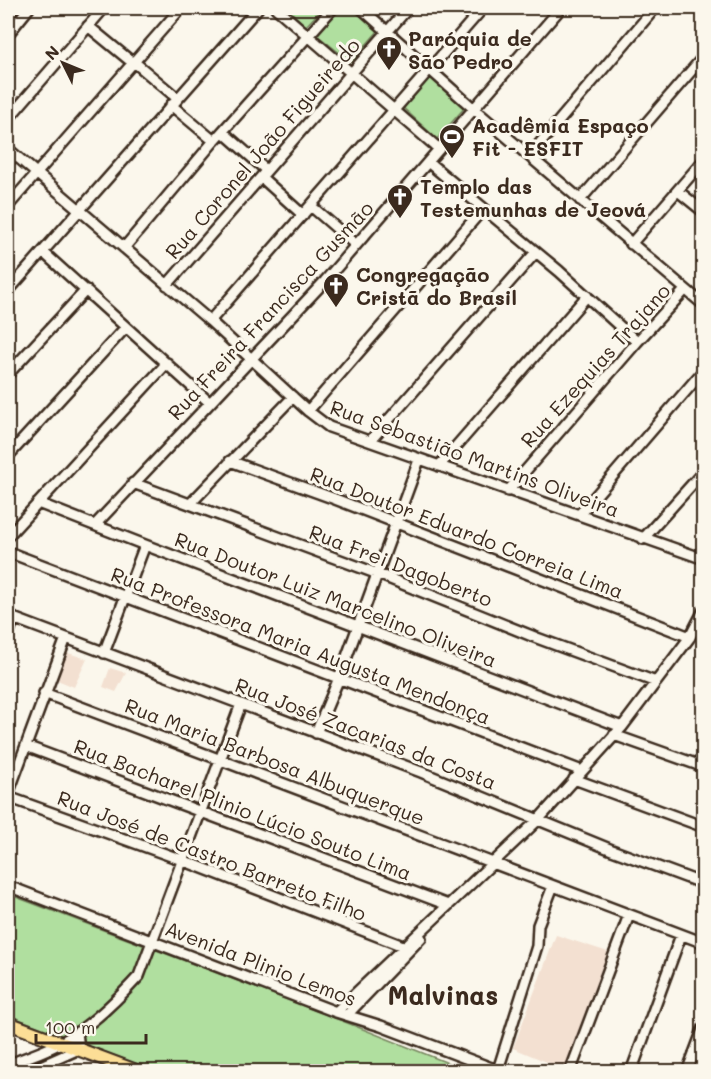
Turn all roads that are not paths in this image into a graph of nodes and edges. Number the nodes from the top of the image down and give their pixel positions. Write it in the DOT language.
graph roads {
  1 [pos="29,8"];
  2 [pos="104,8"];
  3 [pos="181,8"];
  4 [pos="258,8"];
  5 [pos="276,8"];
  6 [pos="333,8"];
  7 [pos="361,8"];
  8 [pos="408,8"];
  9 [pos="483,8"];
  10 [pos="561,8"];
  11 [pos="655,8"];
  12 [pos="88,26"];
  13 [pos="388,31"];
  14 [pos="8,34"];
  15 [pos="309,35"];
  16 [pos="704,56"];
  17 [pos="133,62"];
  18 [pos="430,69"];
  19 [pos="351,72"];
  20 [pos="174,101"];
  21 [pos="474,109"];
  22 [pos="393,110"];
  23 [pos="8,119"];
  24 [pos="223,132"];
  25 [pos="214,141"];
  26 [pos="8,149"];
  27 [pos="440,149"];
  28 [pos="530,155"];
  29 [pos="704,160"];
  30 [pos="428,162"];
  31 [pos="36,173"];
  32 [pos="263,174"];
  33 [pos="678,190"];
  34 [pos="580,200"];
  35 [pos="8,206"];
  36 [pos="311,206"];
  37 [pos="483,209"];
  38 [pos="80,210"];
  39 [pos="704,212"];
  40 [pos="303,215"];
  41 [pos="631,244"];
  42 [pos="356,245"];
  43 [pos="124,248"];
  44 [pos="44,252"];
  45 [pos="536,252"];
  46 [pos="167,285"];
  47 [pos="86,290"];
  48 [pos="685,290"];
  49 [pos="8,291"];
  50 [pos="586,296"];
  51 [pos="704,305"];
  52 [pos="210,321"];
  53 [pos="126,327"];
  54 [pos="637,342"];
  55 [pos="252,359"];
  56 [pos="167,363"];
  57 [pos="704,370"];
  58 [pos="8,374"];
  59 [pos="293,397"];
  60 [pos="210,404"];
  61 [pos="308,411"];
  62 [pos="370,441"];
  63 [pos="8,456"];
  64 [pos="419,460"];
  65 [pos="230,462"];
  66 [pos="439,466"];
  67 [pos="704,471"];
  68 [pos="133,483"];
  69 [pos="508,491"];
  70 [pos="38,503"];
  71 [pos="190,504"];
  72 [pos="579,515"];
  73 [pos="396,524"];
  74 [pos="95,525"];
  75 [pos="9,532"];
  76 [pos="643,538"];
  77 [pos="145,545"];
  78 [pos="8,552"];
  79 [pos="704,559"];
  80 [pos="378,574"];
  81 [pos="124,597"];
  82 [pos="704,610"];
  83 [pos="10,617"];
  84 [pos="358,626"];
  85 [pos="8,634"];
  86 [pos="690,637"];
  87 [pos="66,638"];
  88 [pos="104,653"];
  89 [pos="339,678"];
  90 [pos="657,682"];
  91 [pos="44,693"];
  92 [pos="241,704"];
  93 [pos="622,727"];
  94 [pos="316,733"];
  95 [pos="614,735"];
  96 [pos="26,746"];
  97 [pos="222,759"];
  98 [pos="704,768"];
  99 [pos="582,771"];
  100 [pos="574,779"];
  101 [pos="8,796"];
  102 [pos="201,812"];
  103 [pos="539,819"];
  104 [pos="704,827"];
  105 [pos="182,860"];
  106 [pos="493,862"];
  107 [pos="704,884"];
  108 [pos="8,886"];
  109 [pos="553,886"];
  110 [pos="448,905"];
  111 [pos="629,915"];
  112 [pos="681,935"];
  113 [pos="151,941"];
  114 [pos="704,943"];
  115 [pos="403,946"];
  116 [pos="336,1012"];
  117 [pos="347,1015"];
  118 [pos="8,1023"];
  119 [pos="704,1027"];
  120 [pos="76,1032"];
  121 [pos="63,1042"];
  122 [pos="79,1049"];
  123 [pos="8,1065"];
  124 [pos="27,1071"];
  125 [pos="139,1071"];
  126 [pos="500,1071"];
  127 [pos="570,1071"];
  128 [pos="631,1071"];
  129 [pos="687,1071"];
  1 -- 14 [label="street"];
  2 -- 12 [label="street"];
  3 -- 17 [label="street"];
  4 -- 20 [label="street"];
  5 -- 15 [label="street"];
  6 -- 15 [label="street"];
  7 -- 13 [label="street"];
  8 -- 13 [label="street, Rua Coronel João Figueiredo"];
  9 -- 18 [label="street"];
  10 -- 21 [label="street, Rua Freira Francisca Gusmão"];
  11 -- 28 [label="street"];
  12 -- 17 [label="street"];
  12 -- 23 [label="street"];
  13 -- 18 [label="street"];
  13 -- 19 [label="street, Rua Coronel João Figueiredo"];
  15 -- 19 [label="street"];
  15 -- 24 [label="street"];
  16 -- 34 [label="street"];
  17 -- 20 [label="street"];
  17 -- 31 [label="street"];
  18 -- 21 [label="street"];
  18 -- 22 [label="street"];
  19 -- 22 [label="street"];
  19 -- 32 [label="street, Rua Coronel João Figueiredo"];
  20 -- 25 [label="street"];
  20 -- 38 [label="street"];
  21 -- 27 [label="street, Rua Freira Francisca Gusmão"];
  21 -- 28 [label="street"];
  22 -- 27 [label="street"];
  22 -- 36 [label="street"];
  24 -- 25 [label="street"];
  24 -- 32 [label="street"];
  25 -- 43 [label="street"];
  26 -- 31 [label="street, Rua Sebastião Martins Oliveira"];
  27 -- 30 [label="street, Rua Freira Francisca Gusmão"];
  28 -- 34 [label="street"];
  29 -- 33 [label="street"];
  30 -- 37 [label="street"];
  30 -- 42 [label="street, Rua Freira Francisca Gusmão"];
  31 -- 35 [label="street"];
  31 -- 38 [label="street, Rua Sebastião Martins Oliveira"];
  32 -- 40 [label="street"];
  32 -- 46 [label="street, Rua Coronel João Figueiredo"];
  33 -- 39 [label="street"];
  33 -- 41 [label="street"];
  34 -- 41 [label="street"];
  36 -- 40 [label="street"];
  36 -- 42 [label="street"];
  37 -- 45 [label="street"];
  37 -- 61 [label="street"];
  38 -- 43 [label="street, Rua Sebastião Martins Oliveira"];
  38 -- 44 [label="street"];
  40 -- 52 [label="street"];
  41 -- 48 [label="street"];
  42 -- 55 [label="street, Rua Freira Francisca Gusmão"];
  43 -- 46 [label="street, Rua Sebastião Martins Oliveira"];
  44 -- 47 [label="street"];
  44 -- 49 [label="street"];
  45 -- 50 [label="street"];
  45 -- 62 [label="street"];
  46 -- 52 [label="street, Rua Sebastião Martins Oliveira"];
  47 -- 53 [label="street"];
  47 -- 58 [label="street"];
  48 -- 51 [label="street"];
  48 -- 54 [label="street, Rua Ezequias Trajano"];
  50 -- 54 [label="street"];
  50 -- 66 [label="street"];
  52 -- 55 [label="street, Rua Sebastião Martins Oliveira"];
  53 -- 56 [label="street"];
  53 -- 63 [label="street"];
  54 -- 69 [label="street, Rua Ezequias Trajano"];
  55 -- 59 [label="street, Rua Sebastião Martins Oliveira"];
  55 -- 60 [label="street, Rua Freira Francisca Gusmão"];
  56 -- 60 [label="street"];
  56 -- 70 [label="street"];
  57 -- 72 [label="street"];
  59 -- 61 [label="street, Rua Sebastião Martins Oliveira"];
  59 -- 65 [label="street"];
  60 -- 68 [label="street, Rua Freira Francisca Gusmão"];
  61 -- 62 [label="street, Rua Sebastião Martins Oliveira"];
  62 -- 64 [label="street, Rua Sebastião Martins Oliveira"];
  64 -- 66 [label="street, Rua Sebastião Martins Oliveira"];
  64 -- 73 [label="street"];
  65 -- 71 [label="street"];
  65 -- 73 [label="street, Rua Doutor Eduardo Correia Lima"];
  66 -- 69 [label="street, Rua Sebastião Martins Oliveira"];
  67 -- 76 [label="street"];
  68 -- 71 [label="street, Rua Frei Dagoberto"];
  68 -- 74 [label="street, Rua Freira Francisca Gusmão"];
  69 -- 72 [label="street, Rua Sebastião Martins Oliveira"];
  70 -- 74 [label="street, Rua Doutor Luiz Marcelino Oliveira"];
  70 -- 75 [label="street"];
  71 -- 80 [label="street, Rua Frei Dagoberto"];
  72 -- 76 [label="street, Rua Sebastião Martins Oliveira"];
  73 -- 80 [label="street"];
  73 -- 86 [label="street, Rua Doutor Eduardo Correia Lima"];
  74 -- 77 [label="street, Rua Doutor Luiz Marcelino Oliveira"];
  76 -- 79 [label="street, Rua Sebastião Martins Oliveira"];
  77 -- 81 [label="street"];
  77 -- 84 [label="street, Rua Doutor Luiz Marcelino Oliveira"];
  78 -- 81 [label="street, Rua Professora Maria Augusta Mendonça"];
  80 -- 84 [label="street"];
  80 -- 90 [label="street, Rua Frei Dagoberto"];
  81 -- 88 [label="street"];
  81 -- 89 [label="street, Rua Professora Maria Augusta Mendonça"];
  82 -- 86 [label="street"];
  83 -- 85 [label="street"];
  83 -- 87 [label="street, Rua José Zacarias da Costa"];
  84 -- 89 [label="street"];
  84 -- 93 [label="street, Rua Doutor Luiz Marcelino Oliveira"];
  86 -- 90 [label="street"];
  87 -- 88 [label="street, Rua José Zacarias da Costa"];
  87 -- 91 [label="street"];
  88 -- 92 [label="street, Rua José Zacarias da Costa"];
  89 -- 94 [label="street"];
  89 -- 99 [label="street, Rua Professora Maria Augusta Mendonça"];
  90 -- 93 [label="street"];
  91 -- 96 [label="street"];
  91 -- 97 [label="street, Rua Maria Barbosa Albuquerque"];
  92 -- 94 [label="street, Rua José Zacarias da Costa"];
  92 -- 97 [label="street"];
  93 -- 95 [label="street"];
  94 -- 103 [label="street, Rua José Zacarias da Costa"];
  95 -- 98 [label="street"];
  95 -- 99 [label="street"];
  96 -- 101 [label="street"];
  96 -- 102 [label="street, Rua Bacharel Plinio Lúcio Souto Lima"];
  97 -- 102 [label="street"];
  97 -- 106 [label="street, Rua Maria Barbosa Albuquerque"];
  99 -- 100 [label="street"];
  100 -- 103 [label="street"];
  100 -- 104 [label="street"];
  101 -- 105 [label="street, Rua José de Castro Barreto Filho"];
  102 -- 105 [label="street"];
  102 -- 110 [label="street, Rua Bacharel Plinio Lúcio Souto Lima"];
  103 -- 106 [label="street"];
  103 -- 107 [label="street, Rua José Zacarias da Costa"];
  105 -- 113 [label="street"];
  105 -- 115 [label="street, Rua José de Castro Barreto Filho"];
  106 -- 109 [label="street, Rua Maria Barbosa Albuquerque"];
  106 -- 110 [label="street"];
  106 -- 117 [label="street"];
  108 -- 113 [label="street, Avenida Plinio Lemos"];
  109 -- 111 [label="street, Rua Maria Barbosa Albuquerque"];
  109 -- 126 [label="street"];
  110 -- 115 [label="street"];
  111 -- 112 [label="street, Rua Maria Barbosa Albuquerque"];
  111 -- 127 [label="street"];
  112 -- 114 [label="street, Rua Maria Barbosa Albuquerque"];
  112 -- 128 [label="street"];
  113 -- 116 [label="street, Avenida Plinio Lemos"];
  113 -- 120 [label="street"];
  115 -- 116 [label="street"];
  116 -- 117 [label="street, Avenida Plinio Lemos"];
  117 -- 126 [label="street, Avenida Plinio Lemos"];
  118 -- 121 [label="main road"];
  119 -- 129 [label="street"];
  120 -- 121 [label="street"];
  120 -- 122 [label="street"];
  121 -- 122 [label="main road"];
  121 -- 123 [label="street"];
  122 -- 124 [label="street"];
  122 -- 125 [label="main road"];
}
